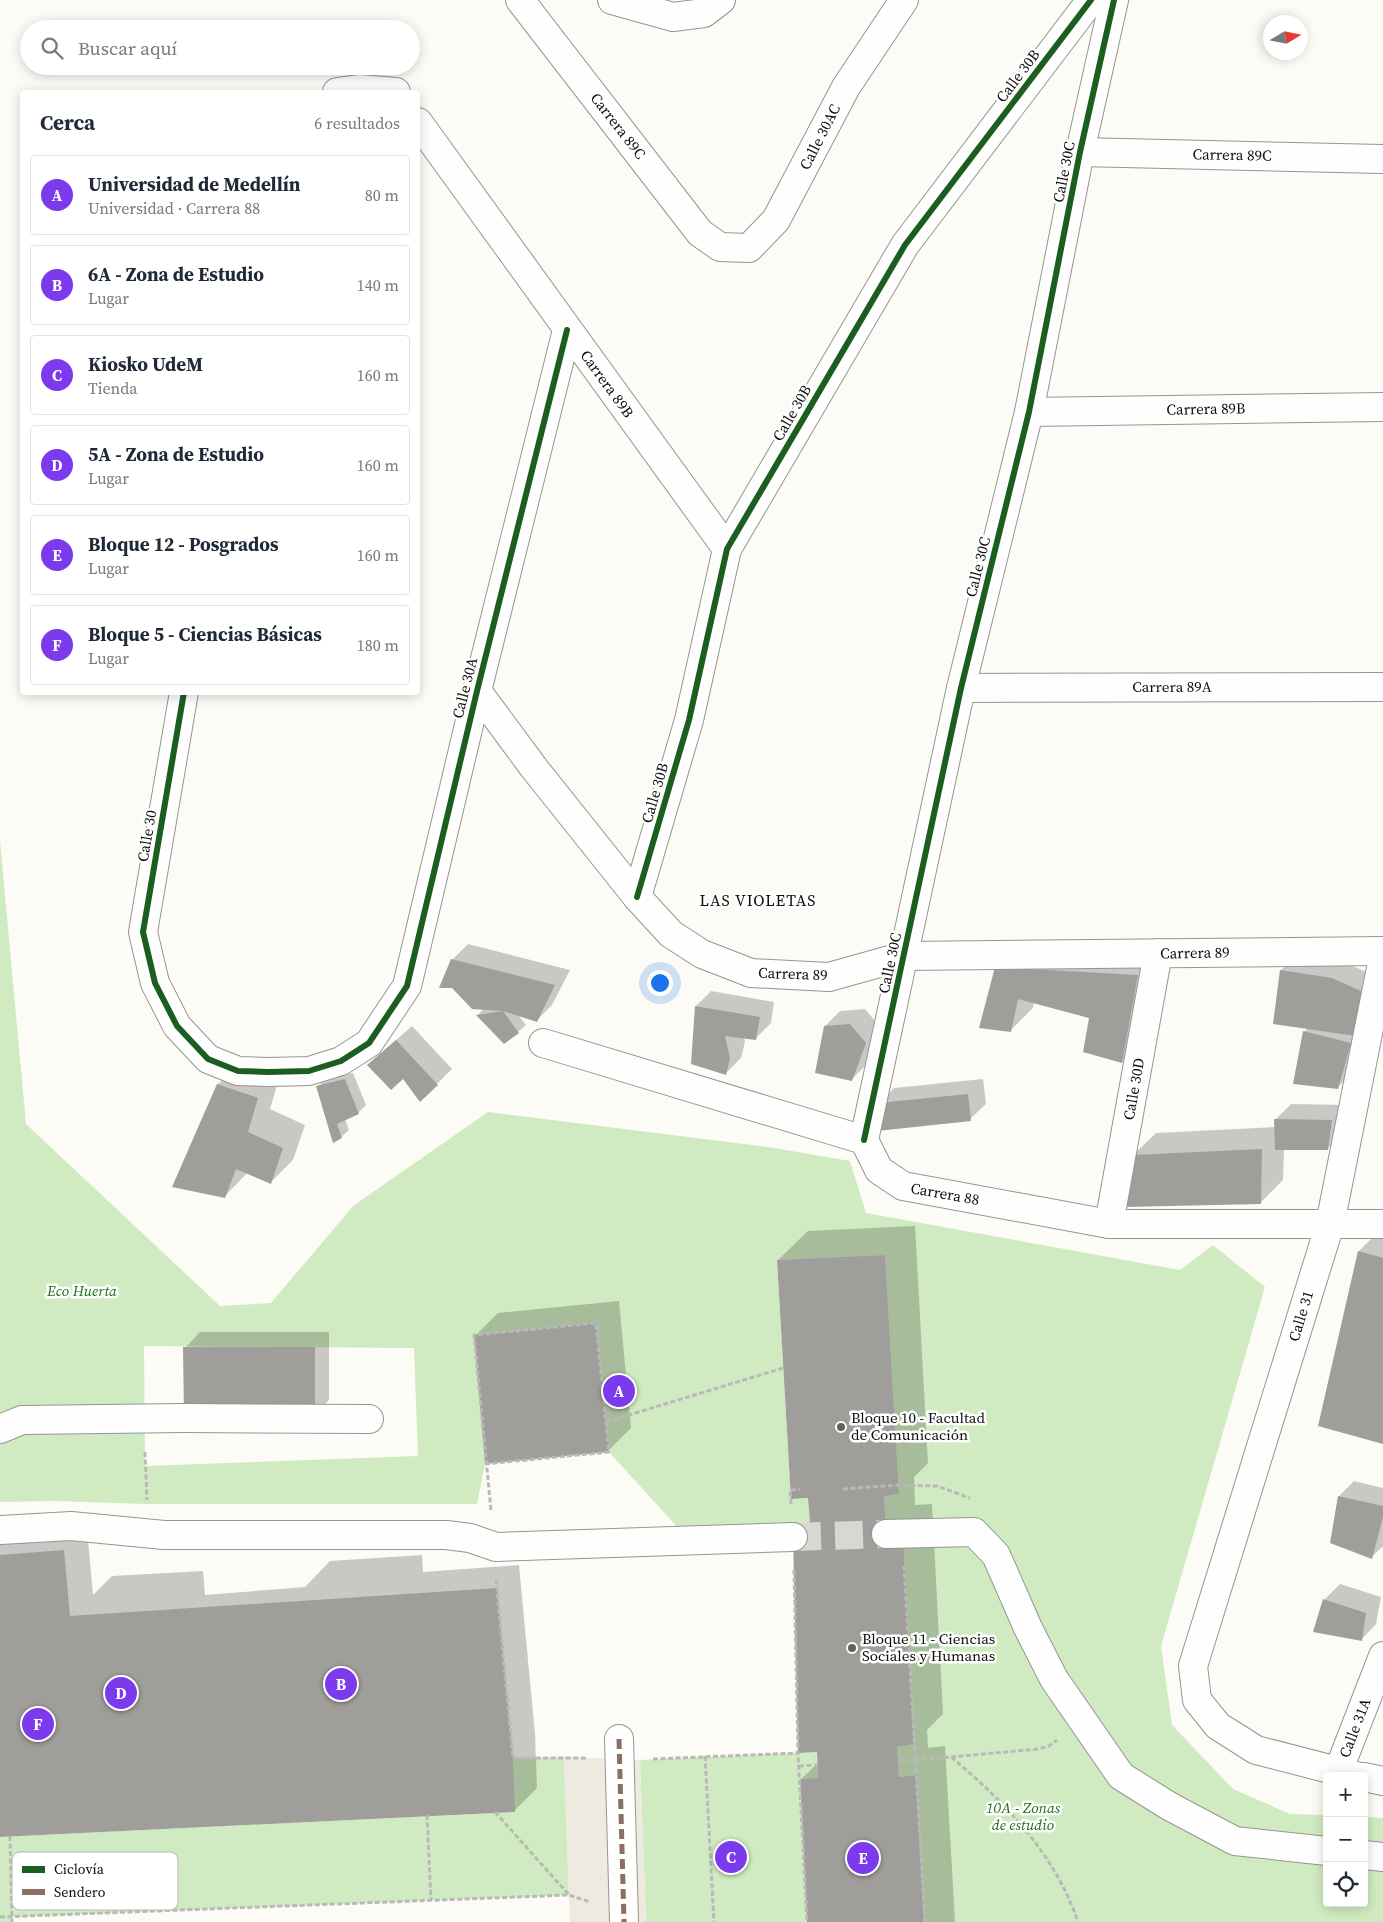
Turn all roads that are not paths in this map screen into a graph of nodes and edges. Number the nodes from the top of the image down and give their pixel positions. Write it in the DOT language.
graph roads {
  1 [pos="520,0"];
  2 [pos="612,0"];
  3 [pos="904,0"];
  4 [pos="1091,0"];
  5 [pos="1114,0"];
  6 [pos="712,6"];
  7 [pos="352,90"];
  8 [pos="371,90"];
  9 [pos="420,125"];
  10 [pos="1080,152"];
  11 [pos="1383,158"];
  12 [pos="720,247"];
  13 [pos="567,330"];
  14 [pos="1383,407"];
  15 [pos="1029,412"];
  16 [pos="727,548"];
  17 [pos="1383,687"];
  18 [pos="961,688"];
  19 [pos="477,692"];
  20 [pos="183,695"];
  21 [pos="637,897"];
  22 [pos="1383,951"];
  23 [pos="1158,953"];
  24 [pos="904,956"];
  25 [pos="1383,958"];
  26 [pos="369,1043"];
  27 [pos="543,1043"];
  28 [pos="864,1140"];
  29 [pos="1109,1224"];
  30 [pos="1330,1224"];
  31 [pos="1383,1224"];
  32 [pos="1383,1242"];
  33 [pos="369,1419"];
  34 [pos="0,1428"];
  35 [pos="0,1530"];
  36 [pos="895,1534"];
  37 [pos="793,1537"];
  38 [pos="1383,1656"];
  39 [pos="619,1740"];
  40 [pos="1341,1772"];
  41 [pos="1354,1772"];
  42 [pos="1368,1778"];
  43 [pos="1383,1781"];
  44 [pos="1323,1851"];
  45 [pos="1368,1855"];
  46 [pos="1383,1857"];
  47 [pos="624,1917"];
  1 -- 12 [label="street, Carrera 89C"];
  2 -- 6 [label="street"];
  3 -- 12 [label="street, Calle 30AC"];
  4 -- 16 [label="street, Calle 30B"];
  5 -- 10 [label="street, Calle 30C"];
  7 -- 8 [label="street"];
  9 -- 13 [label="street, Carrera 89B"];
  10 -- 11 [label="street, Carrera 89C"];
  10 -- 15 [label="street, Calle 30C"];
  13 -- 16 [label="street, Carrera 89B"];
  13 -- 19 [label="street, Calle 30A"];
  14 -- 15 [label="street, Carrera 89B"];
  15 -- 18 [label="street, Calle 30C"];
  16 -- 21 [label="street, Calle 30B"];
  17 -- 18 [label="street, Carrera 89A"];
  18 -- 24 [label="street, Calle 30C"];
  19 -- 21 [label="street, Carrera 89"];
  19 -- 26 [label="street, Calle 30A"];
  20 -- 26 [label="street, Calle 30"];
  21 -- 24 [label="street, Carrera 89"];
  22 -- 23 [label="street, Carrera 89"];
  23 -- 24 [label="street, Carrera 89"];
  23 -- 29 [label="street, Calle 30D"];
  24 -- 28 [label="street, Calle 30C"];
  25 -- 30 [label="street, Calle 31"];
  27 -- 28 [label="street"];
  28 -- 29 [label="street, Carrera 88"];
  29 -- 30 [label="street, Carrera 88"];
  30 -- 31 [label="street, Carrera 88"];
  30 -- 32 [label="street"];
  30 -- 40 [label="street, Calle 31"];
  33 -- 34 [label="street"];
  35 -- 37 [label="street"];
  36 -- 44 [label="street"];
  38 -- 41 [label="street, Calle 31A"];
  39 -- 47 [label="street"];
  42 -- 43 [label="street"];
  45 -- 46 [label="street"];
}
